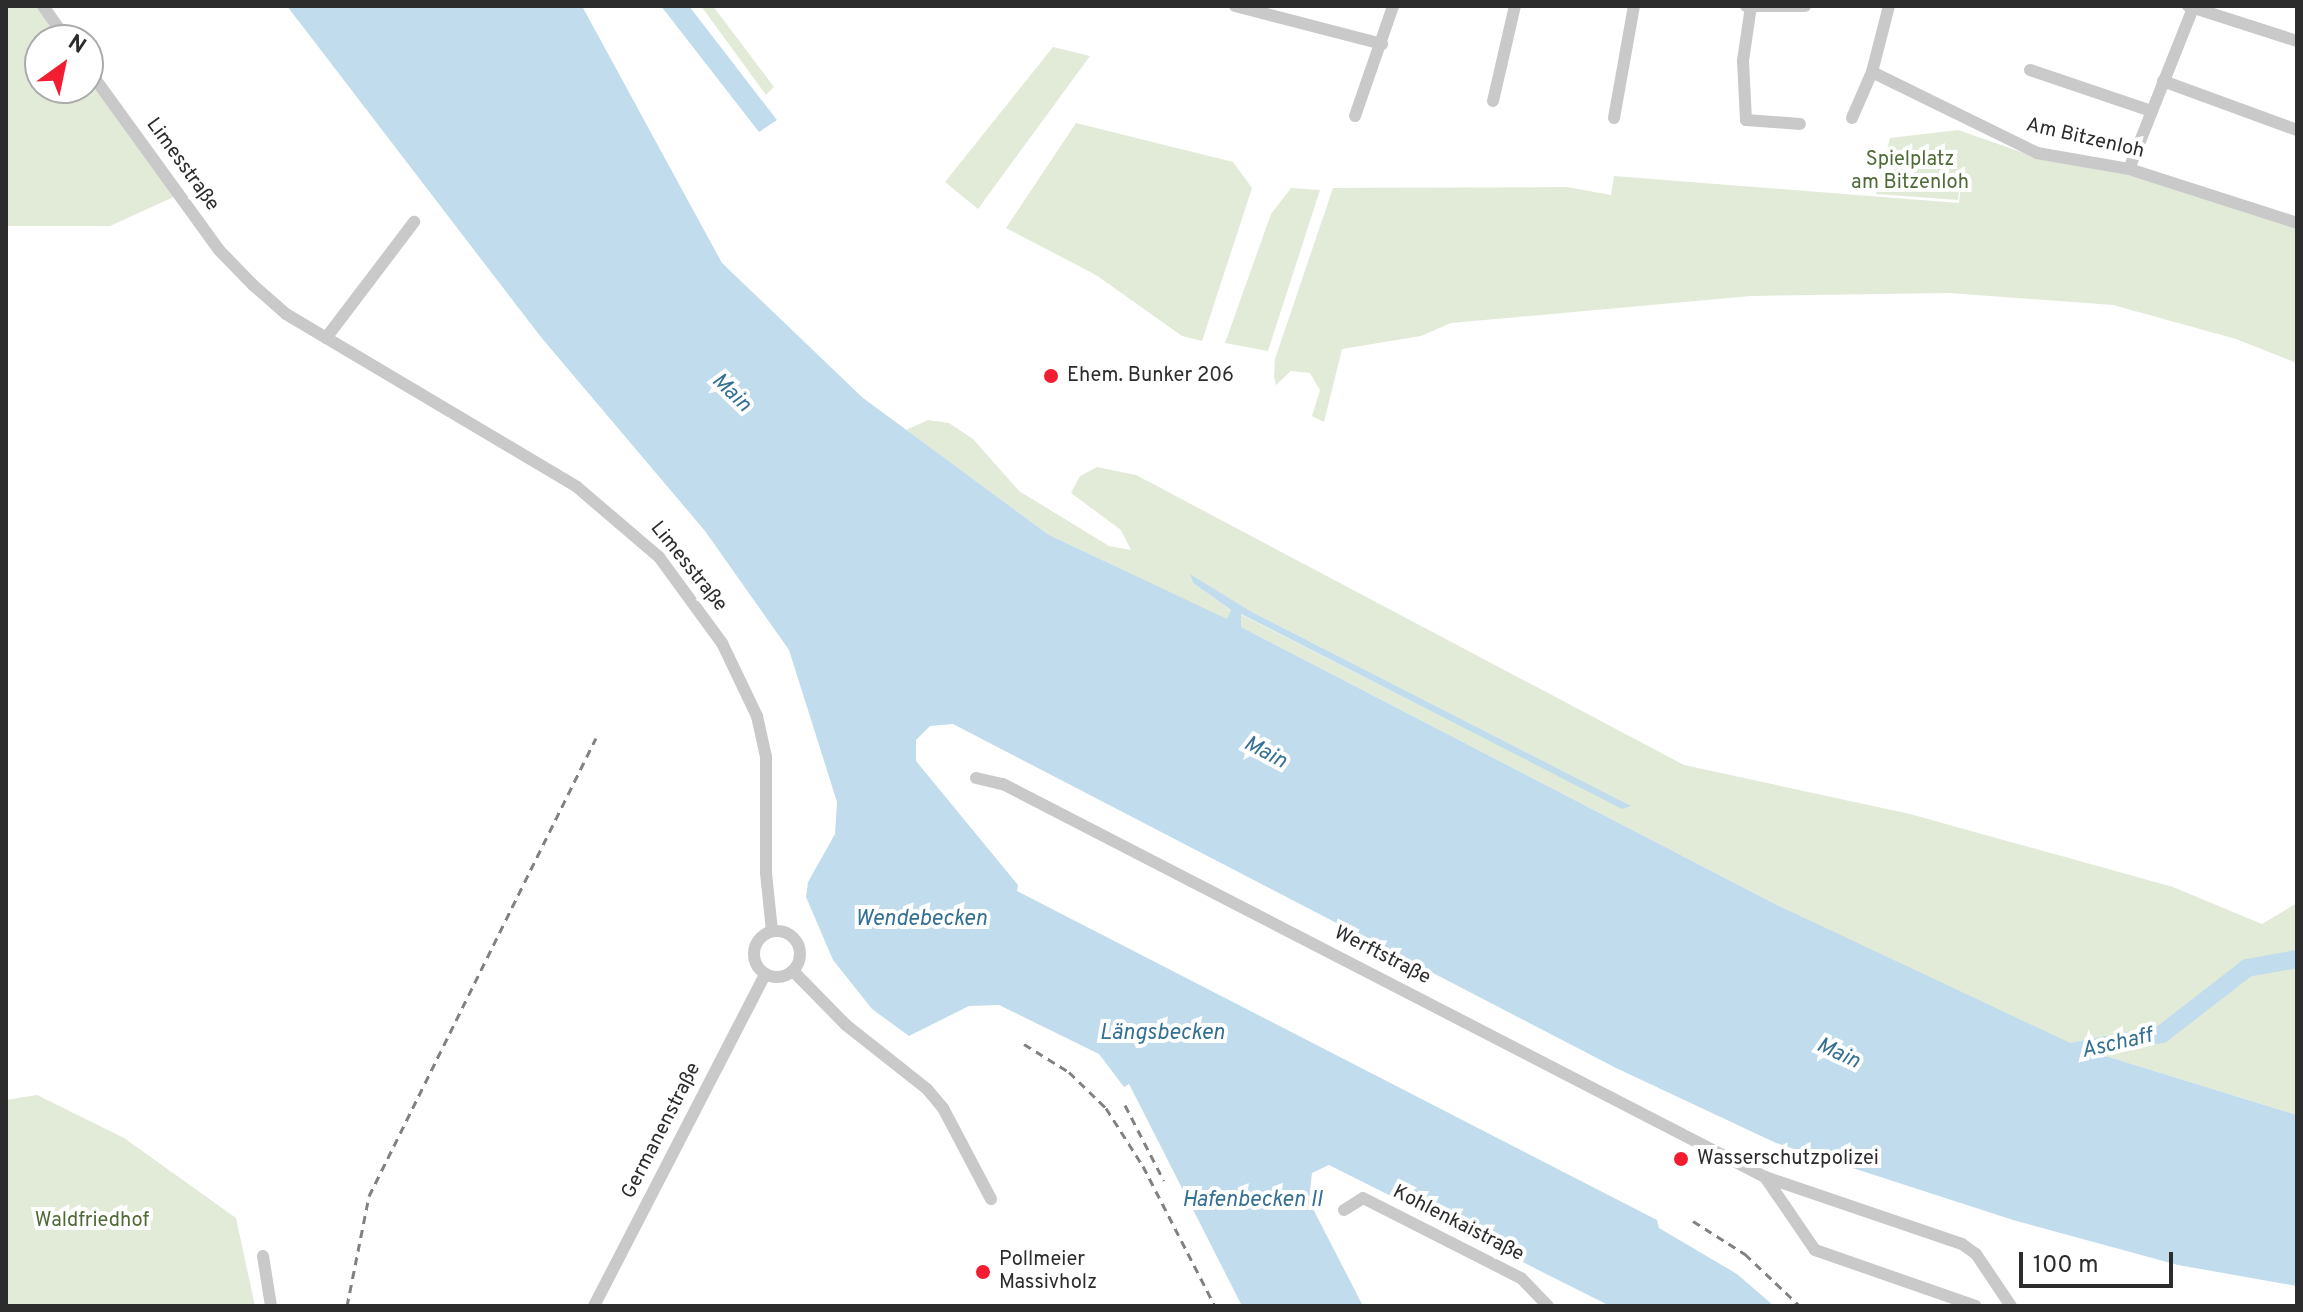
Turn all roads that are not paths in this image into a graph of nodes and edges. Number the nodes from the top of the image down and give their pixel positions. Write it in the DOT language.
graph roads {
  1 [pos="43,6"];
  2 [pos="1235,6"];
  3 [pos="1393,6"];
  4 [pos="1515,6"];
  5 [pos="1634,6"];
  6 [pos="1743,6"];
  7 [pos="1751,6"];
  8 [pos="1805,6"];
  9 [pos="1889,6"];
  10 [pos="2190,7"];
  11 [pos="2209,10"];
  12 [pos="56,24"];
  13 [pos="2297,41"];
  14 [pos="1382,44"];
  15 [pos="2030,70"];
  16 [pos="1872,72"];
  17 [pos="2163,81"];
  18 [pos="104,91"];
  19 [pos="1493,101"];
  20 [pos="2151,111"];
  21 [pos="1355,116"];
  22 [pos="1614,118"];
  23 [pos="1852,118"];
  24 [pos="1800,124"];
  25 [pos="2297,130"];
  26 [pos="2129,169"];
  27 [pos="414,222"];
  28 [pos="2297,223"];
  29 [pos="326,338"];
  30 [pos="976,778"];
  31 [pos="772,931"];
  32 [pos="793,971"];
  33 [pos="765,974"];
  34 [pos="1765,1177"];
  35 [pos="991,1199"];
  36 [pos="1344,1210"];
  37 [pos="263,1256"];
  38 [pos="271,1306"];
  39 [pos="594,1306"];
  40 [pos="1548,1306"];
  41 [pos="1976,1306"];
  42 [pos="2011,1306"];
  1 -- 12 [label="street"];
  2 -- 14 [label="street"];
  3 -- 14 [label="street"];
  4 -- 19 [label="street"];
  5 -- 22 [label="street"];
  6 -- 7 [label="street"];
  7 -- 8 [label="street"];
  7 -- 24 [label="street"];
  9 -- 16 [label="street"];
  10 -- 11 [label="street"];
  10 -- 17 [label="street"];
  11 -- 13 [label="street"];
  14 -- 21 [label="street"];
  15 -- 20 [label="street"];
  16 -- 23 [label="street"];
  16 -- 26 [label="street, Am Bitzenloh"];
  17 -- 20 [label="street"];
  17 -- 25 [label="street"];
  18 -- 29 [label="street, Limesstraße"];
  20 -- 26 [label="street"];
  26 -- 28 [label="street, Am Bitzenloh"];
  27 -- 29 [label="street"];
  29 -- 31 [label="street, Limesstraße"];
  30 -- 34 [label="street, Werftstraße"];
  31 -- 32 [label="street"];
  31 -- 33 [label="street"];
  32 -- 33 [label="street"];
  32 -- 35 [label="street"];
  33 -- 39 [label="street, Germanenstraße"];
  34 -- 41 [label="street"];
  34 -- 42 [label="street, Werftstraße"];
  36 -- 40 [label="street, Kohlenkaistraße"];
  37 -- 38 [label="street"];
}
